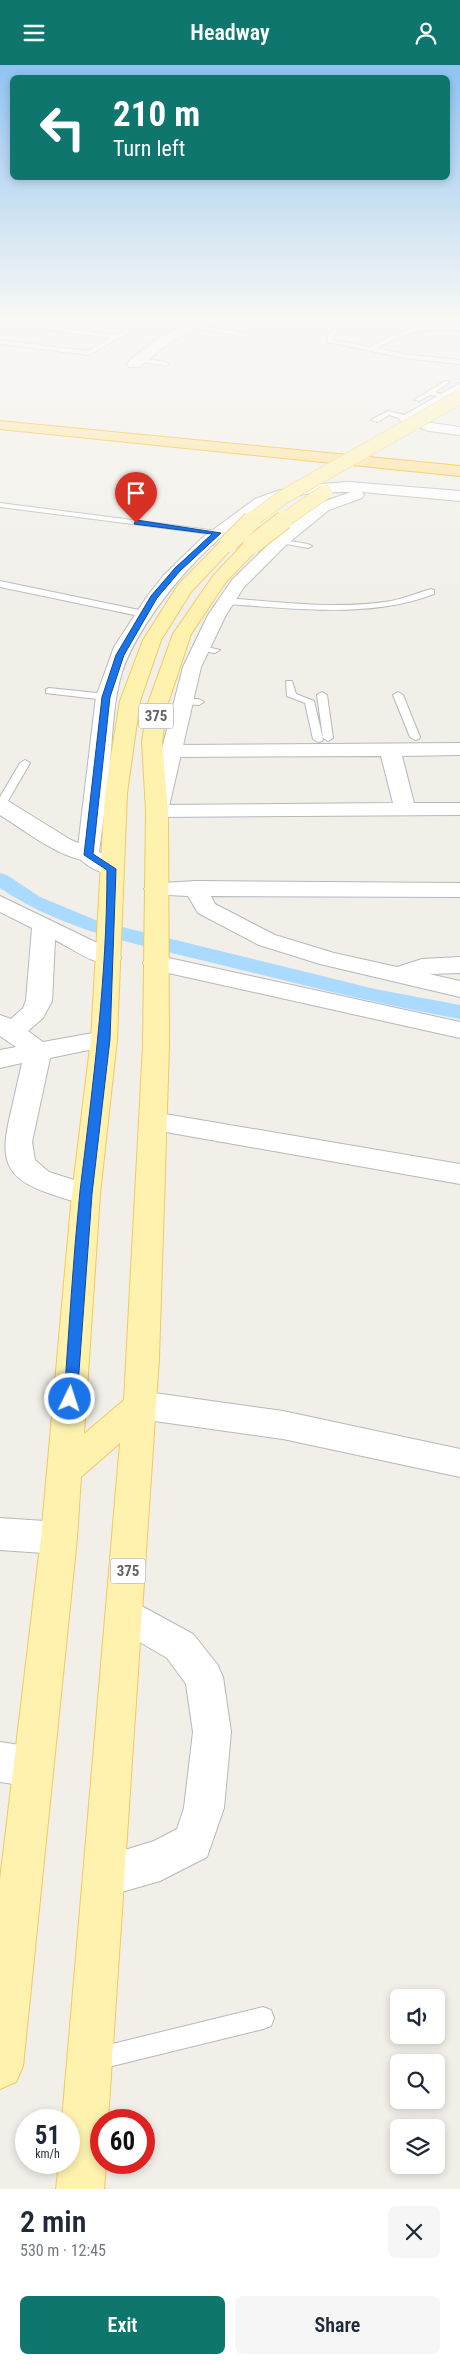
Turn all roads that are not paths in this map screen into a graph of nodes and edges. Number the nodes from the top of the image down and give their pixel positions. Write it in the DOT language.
graph roads {
  1 [pos="380,417"];
  2 [pos="411,417"];
  3 [pos="424,417"];
  4 [pos="452,417"];
  5 [pos="375,420"];
  6 [pos="0,425"];
  7 [pos="460,431"];
  8 [pos="416,440"];
  9 [pos="352,442"];
  10 [pos="400,448"];
  11 [pos="460,471"];
  12 [pos="400,489"];
  13 [pos="460,496"];
  14 [pos="266,499"];
  15 [pos="0,505"];
  16 [pos="323,507"];
  17 [pos="223,538"];
  18 [pos="281,541"];
  19 [pos="308,546"];
  20 [pos="0,583"];
  21 [pos="430,592"];
  22 [pos="226,601"];
  23 [pos="144,614"];
  24 [pos="289,683"];
  25 [pos="49,691"];
  26 [pos="322,695"];
  27 [pos="398,695"];
  28 [pos="106,697"];
  29 [pos="414,737"];
  30 [pos="460,737"];
  31 [pos="323,738"];
  32 [pos="173,745"];
  33 [pos="460,749"];
  34 [pos="390,750"];
  35 [pos="25,763"];
  36 [pos="0,806"];
  37 [pos="460,809"];
  38 [pos="405,810"];
  39 [pos="157,811"];
  40 [pos="88,855"];
  41 [pos="112,869"];
  42 [pos="195,888"];
  43 [pos="156,889"];
  44 [pos="460,890"];
  45 [pos="0,903"];
  46 [pos="44,927"];
  47 [pos="109,950"];
  48 [pos="155,958"];
  49 [pos="460,965"];
  50 [pos="395,975"];
  51 [pos="460,989"];
  52 [pos="7,1027"];
  53 [pos="460,1030"];
  54 [pos="104,1039"];
  55 [pos="38,1051"];
  56 [pos="0,1059"];
  57 [pos="153,1121"];
  58 [pos="460,1174"];
  59 [pos="86,1194"];
  60 [pos="140,1405"];
  61 [pos="460,1463"];
  62 [pos="64,1471"];
  63 [pos="0,1534"];
  64 [pos="58,1537"];
  65 [pos="125,1614"];
  66 [pos="16,1764"];
  67 [pos="104,1876"];
  68 [pos="263,2019"];
  69 [pos="90,2061"];
  70 [pos="0,2065"];
  71 [pos="80,2189"];
  1 -- 5 [label="lane"];
  2 -- 7 [label="street"];
  3 -- 17 [label="main road, 375, bridge"];
  4 -- 8 [label="main road"];
  6 -- 11 [label="highway"];
  9 -- 10 [label="highway"];
  10 -- 39 [label="main road, 375, bridge"];
  12 -- 13 [label="street"];
  12 -- 14 [label="street"];
  12 -- 16 [label="street"];
  14 -- 16 [label="street"];
  14 -- 17 [label="street"];
  15 -- 17 [label="lane"];
  16 -- 18 [label="street"];
  17 -- 23 [label="street"];
  17 -- 41 [label="main road, 375"];
  18 -- 19 [label="lane"];
  18 -- 22 [label="street"];
  20 -- 23 [label="lane"];
  21 -- 22 [label="lane"];
  22 -- 32 [label="street"];
  23 -- 28 [label="street"];
  24 -- 31 [label="lane"];
  25 -- 28 [label="lane"];
  26 -- 31 [label="lane"];
  27 -- 29 [label="lane"];
  28 -- 40 [label="street"];
  29 -- 30 [label="street"];
  29 -- 31 [label="street"];
  31 -- 32 [label="street"];
  32 -- 34 [label="street"];
  32 -- 39 [label="street"];
  33 -- 34 [label="street"];
  34 -- 38 [label="street"];
  35 -- 36 [label="lane"];
  36 -- 40 [label="street"];
  37 -- 38 [label="street"];
  38 -- 39 [label="street"];
  39 -- 43 [label="main road, 375"];
  40 -- 41 [label="street"];
  41 -- 47 [label="main road, 375"];
  42 -- 43 [label="street"];
  42 -- 44 [label="street"];
  42 -- 50 [label="street"];
  43 -- 48 [label="main road, 375"];
  45 -- 46 [label="street"];
  46 -- 47 [label="street"];
  46 -- 52 [label="street"];
  47 -- 54 [label="main road, 375"];
  48 -- 53 [label="street"];
  48 -- 57 [label="main road, 375"];
  49 -- 50 [label="street"];
  50 -- 51 [label="street"];
  52 -- 55 [label="street"];
  54 -- 55 [label="street"];
  54 -- 59 [label="main road, 375"];
  55 -- 56 [label="street"];
  55 -- 59 [label="street"];
  57 -- 58 [label="street"];
  57 -- 60 [label="main road, 375"];
  59 -- 62 [label="main road, 375"];
  60 -- 61 [label="street"];
  60 -- 62 [label="main road"];
  60 -- 65 [label="main road, 375"];
  62 -- 64 [label="main road, 375"];
  63 -- 64 [label="street"];
  64 -- 66 [label="main road, 375"];
  65 -- 67 [label="main road, 375"];
  65 -- 67 [label="street"];
  66 -- 70 [label="main road, 375"];
  67 -- 69 [label="main road, 375"];
  68 -- 69 [label="lane"];
  69 -- 71 [label="main road, 375"];
}
